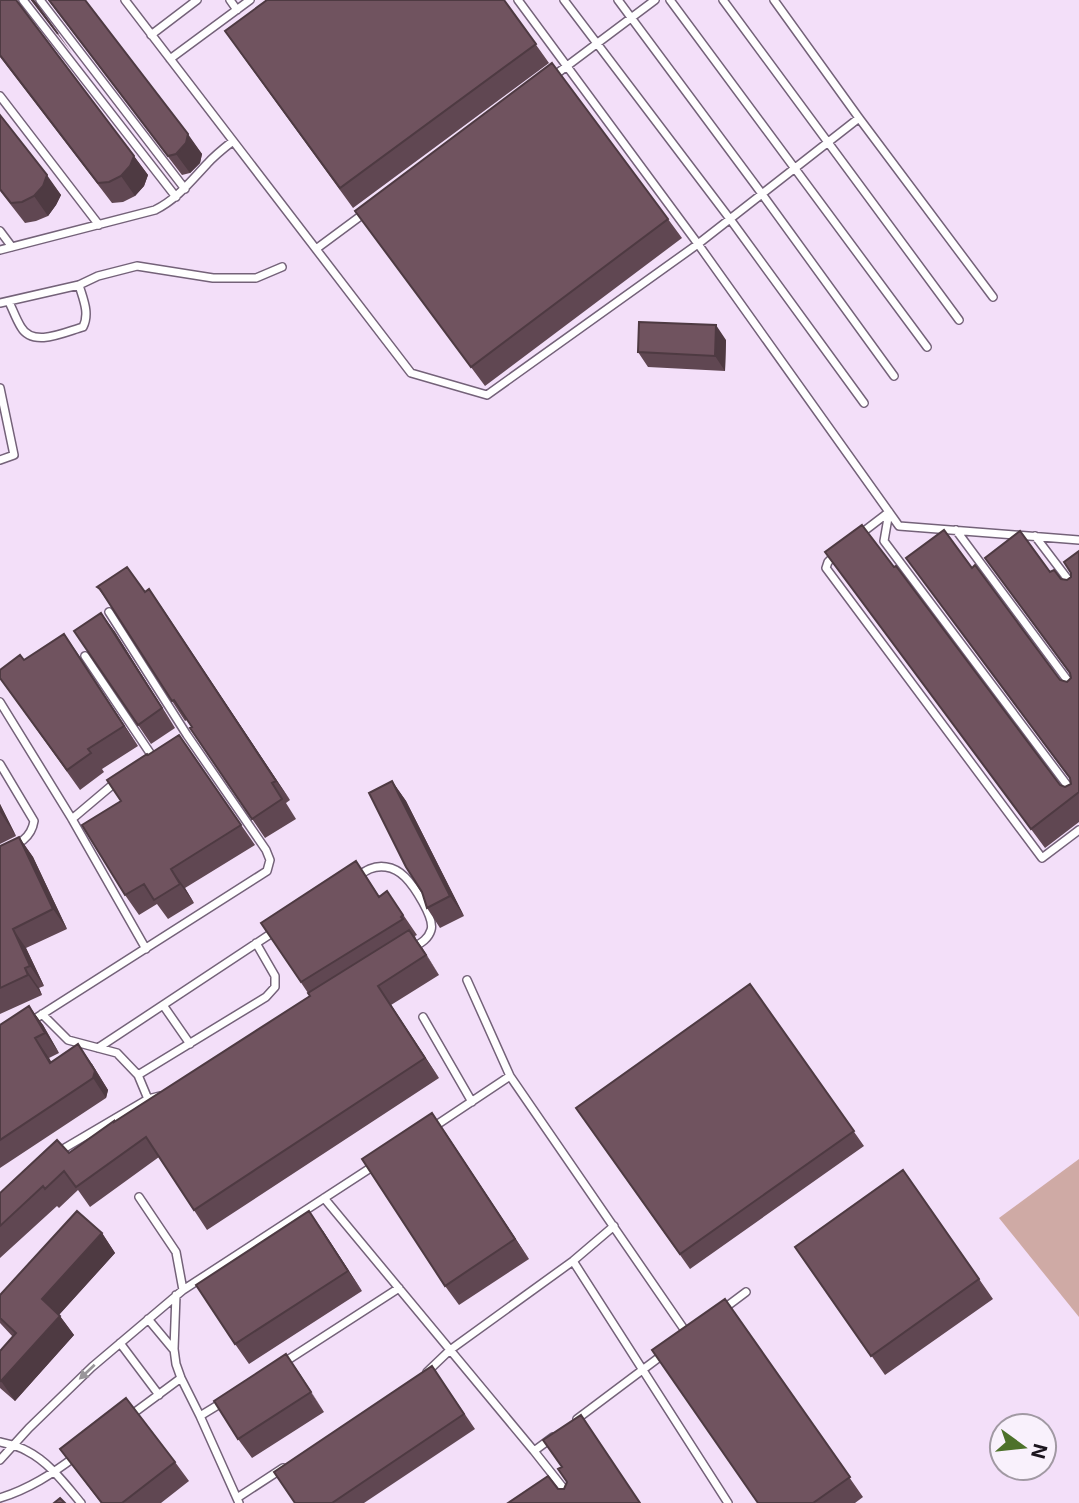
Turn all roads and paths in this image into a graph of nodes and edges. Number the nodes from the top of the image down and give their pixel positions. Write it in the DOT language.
graph roads {
  1 [pos="23,0"];
  2 [pos="40,0"];
  3 [pos="197,0"];
  4 [pos="230,0"];
  5 [pos="250,0"];
  6 [pos="518,0"];
  7 [pos="564,0"];
  8 [pos="618,0"];
  9 [pos="655,0"];
  10 [pos="670,0"];
  11 [pos="723,0"];
  12 [pos="774,0"];
  13 [pos="129,1"];
  14 [pos="237,10"];
  15 [pos="631,18"];
  16 [pos="151,35"];
  17 [pos="596,44"];
  18 [pos="170,60"];
  19 [pos="568,66"];
  20 [pos="546,82"];
  21 [pos="0,96"];
  22 [pos="859,118"];
  23 [pos="233,141"];
  24 [pos="828,142"];
  25 [pos="794,168"];
  26 [pos="185,189"];
  27 [pos="762,194"];
  28 [pos="176,197"];
  29 [pos="370,209"];
  30 [pos="730,219"];
  31 [pos="99,225"];
  32 [pos="0,231"];
  33 [pos="698,244"];
  34 [pos="12,247"];
  35 [pos="316,249"];
  36 [pos="0,250"];
  37 [pos="282,267"];
  38 [pos="79,285"];
  39 [pos="993,297"];
  40 [pos="9,302"];
  41 [pos="0,303"];
  42 [pos="959,320"];
  43 [pos="927,347"];
  44 [pos="894,376"];
  45 [pos="0,388"];
  46 [pos="864,402"];
  47 [pos="0,460"];
  48 [pos="889,512"];
  49 [pos="956,530"];
  50 [pos="1035,536"];
  51 [pos="856,537"];
  52 [pos="1079,540"];
  53 [pos="845,545"];
  54 [pos="1079,594"];
  55 [pos="109,611"];
  56 [pos="85,656"];
  57 [pos="1079,696"];
  58 [pos="0,702"];
  59 [pos="187,734"];
  60 [pos="176,741"];
  61 [pos="164,748"];
  62 [pos="0,764"];
  63 [pos="120,779"];
  64 [pos="1079,802"];
  65 [pos="72,819"];
  66 [pos="1079,830"];
  67 [pos="0,852"];
  68 [pos="348,883"];
  69 [pos="279,928"];
  70 [pos="256,943"];
  71 [pos="146,949"];
  72 [pos="403,954"];
  73 [pos="467,980"];
  74 [pos="163,1004"];
  75 [pos="42,1014"];
  76 [pos="424,1017"];
  77 [pos="21,1027"];
  78 [pos="190,1044"];
  79 [pos="98,1048"];
  80 [pos="138,1075"];
  81 [pos="510,1076"];
  82 [pos="172,1092"];
  83 [pos="148,1099"];
  84 [pos="472,1102"];
  85 [pos="424,1133"];
  86 [pos="47,1159"];
  87 [pos="381,1161"];
  88 [pos="139,1197"];
  89 [pos="324,1198"];
  90 [pos="614,1226"];
  91 [pos="573,1261"];
  92 [pos="399,1288"];
  93 [pos="180,1292"];
  94 [pos="746,1292"];
  95 [pos="717,1314"];
  96 [pos="148,1319"];
  97 [pos="698,1328"];
  98 [pos="688,1335"];
  99 [pos="679,1342"];
  100 [pos="120,1343"];
  101 [pos="174,1349"];
  102 [pos="670,1349"];
  103 [pos="450,1350"];
  104 [pos="642,1370"];
  105 [pos="271,1371"];
  106 [pos="424,1375"];
  107 [pos="181,1378"];
  108 [pos="236,1394"];
  109 [pos="159,1395"];
  110 [pos="201,1416"];
  111 [pos="128,1418"];
  112 [pos="566,1427"];
  113 [pos="555,1435"];
  114 [pos="0,1442"];
  115 [pos="14,1446"];
  116 [pos="86,1449"];
  117 [pos="534,1451"];
  118 [pos="0,1460"];
  119 [pos="295,1460"];
  120 [pos="54,1472"];
  121 [pos="552,1473"];
  122 [pos="541,1481"];
  123 [pos="0,1498"];
  124 [pos="238,1501"];
  125 [pos="81,1503"];
  126 [pos="575,1503"];
  127 [pos="728,1503"];
  1 -- 28 [label="lane"];
  2 -- 26 [label="lane"];
  3 -- 16 [label="lane"];
  4 -- 14 [label="lane"];
  5 -- 14 [label="lane"];
  6 -- 19 [label="lane"];
  7 -- 17 [label="lane"];
  8 -- 15 [label="lane"];
  9 -- 15 [label="lane"];
  10 -- 25 [label="lane"];
  11 -- 24 [label="lane"];
  12 -- 22 [label="lane"];
  13 -- 16 [label="lane"];
  14 -- 18 [label="lane"];
  15 -- 17 [label="lane"];
  15 -- 27 [label="lane"];
  16 -- 18 [label="lane"];
  17 -- 19 [label="lane"];
  17 -- 30 [label="lane"];
  18 -- 23 [label="lane"];
  19 -- 20 [label="lane"];
  19 -- 33 [label="lane"];
  21 -- 31 [label="lane"];
  22 -- 24 [label="lane"];
  22 -- 39 [label="lane"];
  23 -- 26 [label="lane"];
  23 -- 35 [label="lane"];
  24 -- 25 [label="lane"];
  24 -- 42 [label="lane"];
  25 -- 27 [label="lane"];
  25 -- 43 [label="lane"];
  26 -- 28 [label="lane"];
  27 -- 30 [label="lane"];
  27 -- 44 [label="lane"];
  28 -- 31 [label="lane"];
  29 -- 35 [label="lane"];
  30 -- 33 [label="lane"];
  30 -- 46 [label="lane"];
  31 -- 34 [label="lane"];
  32 -- 34 [label="lane"];
  33 -- 35 [label="lane"];
  33 -- 48 [label="lane"];
  34 -- 36 [label="lane"];
  37 -- 38 [label="lane"];
  38 -- 40 [label="lane"];
  38 -- 40 [label="lane"];
  40 -- 41 [label="lane"];
  45 -- 47 [label="lane"];
  48 -- 49 [label="lane"];
  48 -- 51 [label="lane"];
  48 -- 64 [label="lane"];
  49 -- 50 [label="lane"];
  49 -- 57 [label="lane"];
  50 -- 52 [label="lane"];
  50 -- 54 [label="lane"];
  53 -- 66 [label="lane"];
  55 -- 59 [label="lane"];
  56 -- 61 [label="lane"];
  58 -- 65 [label="lane"];
  59 -- 60 [label="lane"];
  59 -- 71 [label="lane"];
  62 -- 67 [label="lane"];
  63 -- 65 [label="lane"];
  65 -- 71 [label="lane"];
  68 -- 72 [label="lane"];
  69 -- 70 [label="lane"];
  70 -- 74 [label="lane"];
  70 -- 78 [label="lane"];
  71 -- 75 [label="lane"];
  73 -- 81 [label="lane"];
  74 -- 78 [label="lane"];
  74 -- 79 [label="lane"];
  75 -- 77 [label="lane"];
  75 -- 79 [label="lane"];
  76 -- 84 [label="lane"];
  78 -- 80 [label="lane"];
  79 -- 80 [label="lane"];
  80 -- 83 [label="lane"];
  81 -- 84 [label="lane"];
  81 -- 90 [label="lane"];
  82 -- 83 [label="lane"];
  83 -- 86 [label="lane"];
  84 -- 85 [label="lane"];
  87 -- 89 [label="lane"];
  88 -- 93 [label="lane"];
  89 -- 92 [label="lane"];
  89 -- 93 [label="lane"];
  90 -- 91 [label="lane"];
  90 -- 98 [label="lane"];
  91 -- 103 [label="lane"];
  91 -- 104 [label="lane"];
  92 -- 103 [label="lane"];
  92 -- 105 [label="lane"];
  93 -- 96 [label="lane"];
  93 -- 101 [label="lane"];
  94 -- 95 [label="lane"];
  96 -- 100 [label="lane"];
  96 -- 101 [label="lane"];
  97 -- 98 [label="lane"];
  98 -- 99 [label="lane"];
  100 -- 109 [label="lane"];
  100 -- 115 [label="lane, one-way"];
  101 -- 107 [label="lane"];
  102 -- 104 [label="lane"];
  103 -- 106 [label="lane"];
  103 -- 117 [label="lane"];
  104 -- 112 [label="lane"];
  104 -- 127 [label="lane"];
  107 -- 109 [label="lane"];
  107 -- 110 [label="lane"];
  108 -- 110 [label="lane"];
  109 -- 111 [label="lane"];
  110 -- 124 [label="lane"];
  113 -- 117 [label="lane"];
  114 -- 115 [label="lane"];
  115 -- 118 [label="lane"];
  115 -- 120 [label="lane"];
  116 -- 120 [label="lane"];
  117 -- 121 [label="lane"];
  119 -- 124 [label="lane"];
  120 -- 123 [label="lane"];
  120 -- 125 [label="lane"];
  121 -- 122 [label="lane"];
  121 -- 126 [label="lane"];
}
